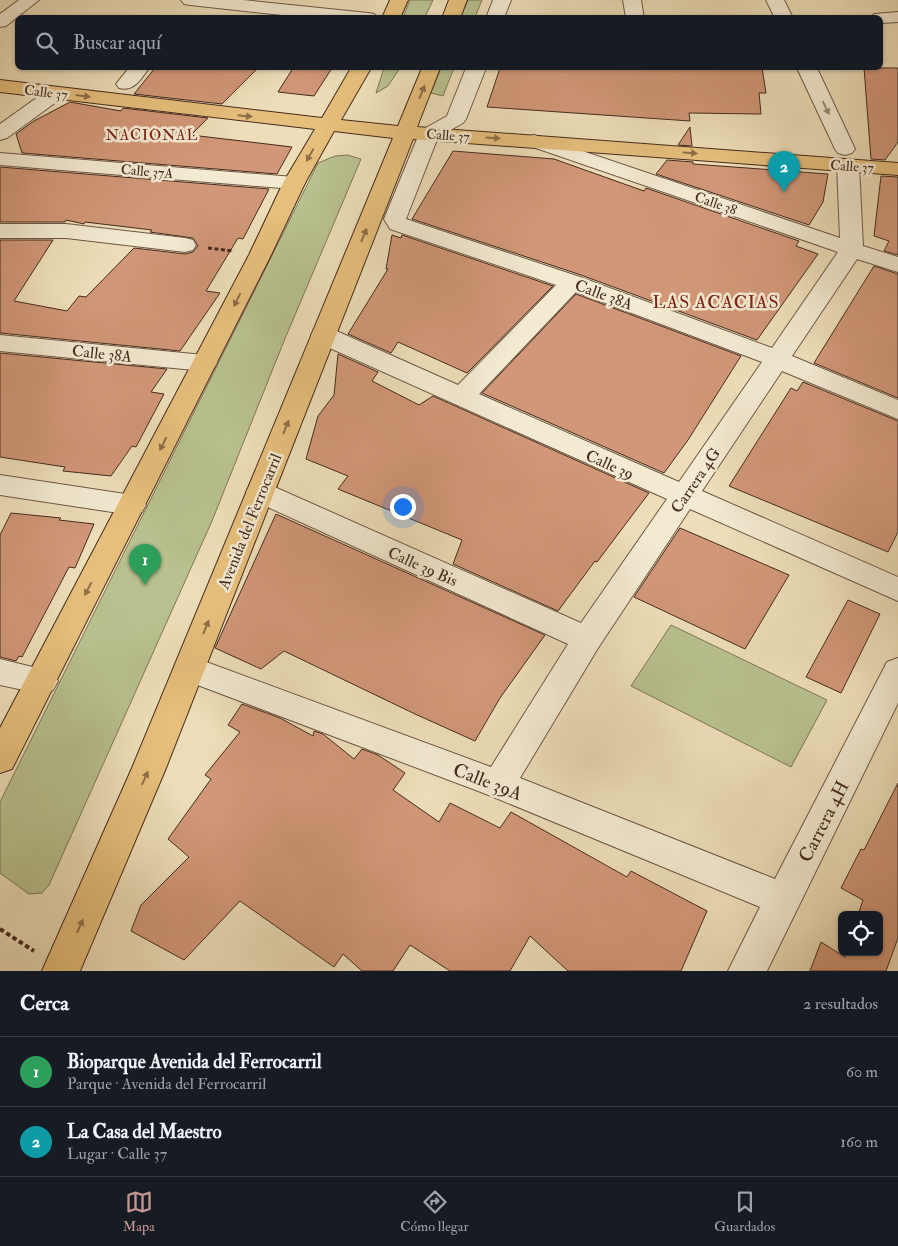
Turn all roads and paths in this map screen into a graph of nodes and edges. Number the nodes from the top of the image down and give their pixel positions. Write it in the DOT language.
graph roads {
  1 [pos="30,0"];
  2 [pos="399,0"];
  3 [pos="458,0"];
  4 [pos="502,0"];
  5 [pos="632,0"];
  6 [pos="775,0"];
  7 [pos="187,4"];
  8 [pos="329,15"];
  9 [pos="392,15"];
  10 [pos="452,15"];
  11 [pos="496,15"];
  12 [pos="634,15"];
  13 [pos="782,15"];
  14 [pos="898,17"];
  15 [pos="883,18"];
  16 [pos="0,22"];
  17 [pos="136,70"];
  18 [pos="360,70"];
  19 [pos="430,70"];
  20 [pos="475,70"];
  21 [pos="808,70"];
  22 [pos="0,71"];
  23 [pos="126,84"];
  24 [pos="0,86"];
  25 [pos="56,93"];
  26 [pos="331,118"];
  27 [pos="456,119"];
  28 [pos="409,124"];
  29 [pos="0,134"];
  30 [pos="429,134"];
  31 [pos="534,141"];
  32 [pos="657,143"];
  33 [pos="898,153"];
  34 [pos="846,157"];
  35 [pos="0,159"];
  36 [pos="898,169"];
  37 [pos="294,183"];
  38 [pos="0,231"];
  39 [pos="185,245"];
  40 [pos="852,249"];
  41 [pos="260,254"];
  42 [pos="898,265"];
  43 [pos="572,282"];
  44 [pos="323,335"];
  45 [pos="0,343"];
  46 [pos="777,359"];
  47 [pos="204,363"];
  48 [pos="460,397"];
  49 [pos="898,410"];
  50 [pos="0,485"];
  51 [pos="260,492"];
  52 [pos="684,496"];
  53 [pos="132,505"];
  54 [pos="898,590"];
  55 [pos="586,639"];
  56 [pos="190,669"];
  57 [pos="898,671"];
  58 [pos="0,672"];
  59 [pos="42,681"];
  60 [pos="0,759"];
  61 [pos="498,784"];
  62 [pos="783,899"];
  63 [pos="0,928"];
  64 [pos="62,970"];
  65 [pos="747,971"];
  1 -- 16 [label="street"];
  2 -- 9 [label="main road"];
  3 -- 10 [label="main road"];
  4 -- 11 [label="street"];
  5 -- 12 [label="street"];
  6 -- 13 [label="street"];
  7 -- 8 [label="street"];
  14 -- 15 [label="street"];
  17 -- 23 [label="street"];
  18 -- 26 [label="main road"];
  28 -- 19 [label="main road, Avenida del Ferrocarril, one-way"];
  20 -- 27 [label="street"];
  21 -- 34 [label="street, one-way"];
  22 -- 23 [label="main road, Calle 37"];
  23 -- 26 [label="main road, Calle 37"];
  24 -- 25 [label="main road, Calle 37"];
  25 -- 26 [label="main road, Calle 37, one-way"];
  25 -- 29 [label="street"];
  26 -- 28 [label="main road, Calle 37"];
  26 -- 37 [label="main road, one-way"];
  27 -- 28 [label="street"];
  27 -- 30 [label="street"];
  27 -- 32 [label="main road, Calle 37"];
  28 -- 30 [label="main road, Calle 37"];
  44 -- 28 [label="main road, Avenida del Ferrocarril, one-way"];
  30 -- 31 [label="main road, Calle 37, one-way"];
  30 -- 43 [label="street, Calle 38A"];
  31 -- 32 [label="main road, Calle 37"];
  31 -- 40 [label="street, Calle 38"];
  32 -- 34 [label="main road, Calle 37"];
  33 -- 34 [label="main road, Calle 37"];
  34 -- 36 [label="main road, Calle 37"];
  34 -- 40 [label="street"];
  35 -- 37 [label="street, Calle 37A"];
  37 -- 41 [label="main road"];
  38 -- 39 [label="street"];
  39 -- 41 [label="path"];
  40 -- 42 [label="street, Calle 38"];
  40 -- 46 [label="street, Carrera 4G"];
  41 -- 47 [label="main road, one-way"];
  43 -- 46 [label="street, Calle 38A"];
  43 -- 48 [label="street"];
  44 -- 48 [label="street, Calle 39"];
  51 -- 44 [label="main road, Avenida del Ferrocarril, one-way"];
  45 -- 47 [label="street, Calle 38A"];
  46 -- 49 [label="street, Calle 38A"];
  46 -- 52 [label="street, Carrera 4G"];
  47 -- 53 [label="main road, one-way"];
  48 -- 52 [label="street, Calle 39"];
  50 -- 53 [label="street"];
  51 -- 55 [label="street, Calle 39 Bis"];
  56 -- 51 [label="main road, Avenida del Ferrocarril, one-way"];
  52 -- 54 [label="street, Calle 39"];
  52 -- 55 [label="street, Carrera 4G"];
  53 -- 59 [label="main road, one-way"];
  55 -- 61 [label="street, Carrera 4G"];
  56 -- 61 [label="street, Calle 39A"];
  64 -- 56 [label="main road, Avenida del Ferrocarril, one-way"];
  57 -- 62 [label="street, Carrera 4H"];
  58 -- 59 [label="street"];
  59 -- 60 [label="main road"];
  61 -- 62 [label="street, Calle 39A"];
  62 -- 65 [label="street, Carrera 4H"];
  63 -- 64 [label="path"];
}
